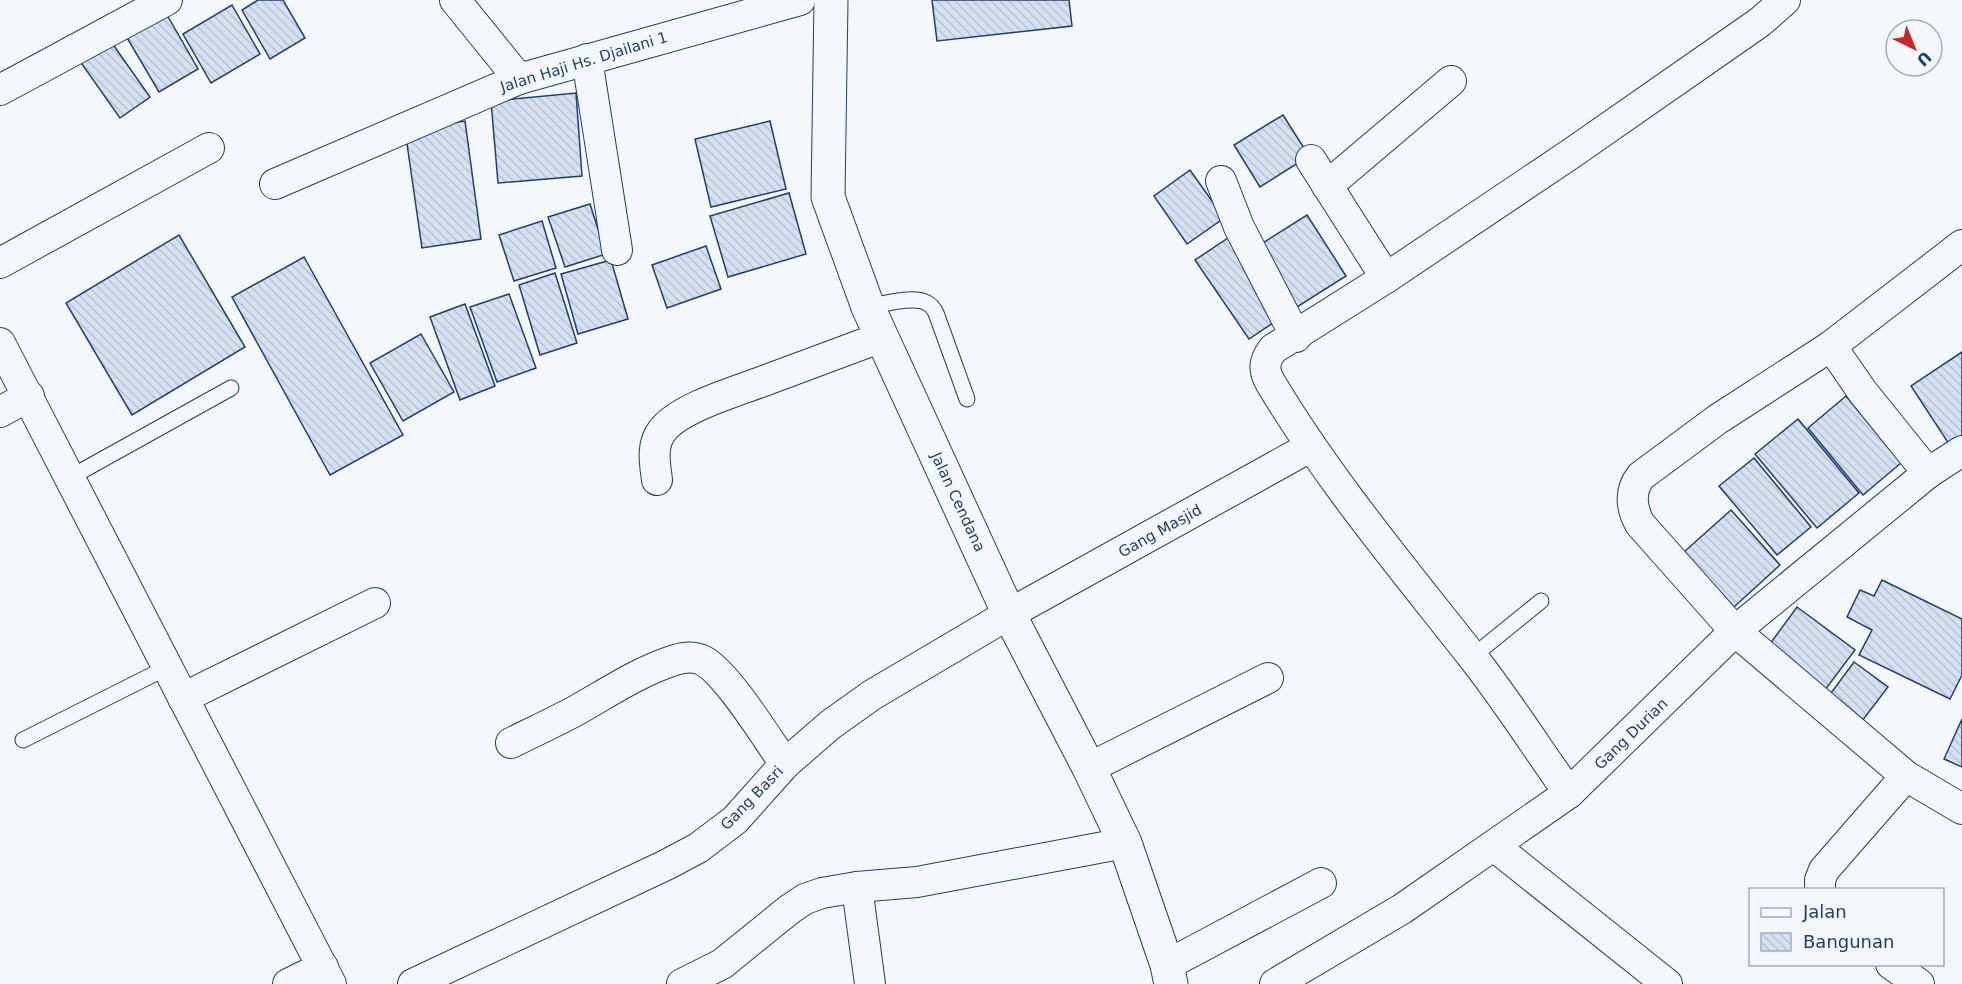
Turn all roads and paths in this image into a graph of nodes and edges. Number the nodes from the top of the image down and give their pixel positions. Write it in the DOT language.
graph roads {
  1 [pos="167,0"];
  2 [pos="455,0"];
  3 [pos="800,0"];
  4 [pos="831,0"];
  5 [pos="1785,0"];
  6 [pos="587,59"];
  7 [pos="519,79"];
  8 [pos="1450,81"];
  9 [pos="0,90"];
  10 [pos="209,148"];
  11 [pos="1311,160"];
  12 [pos="1221,181"];
  13 [pos="276,184"];
  14 [pos="1328,186"];
  15 [pos="1962,245"];
  16 [pos="617,250"];
  17 [pos="0,263"];
  18 [pos="1386,278"];
  19 [pos="868,307"];
  20 [pos="882,337"];
  21 [pos="1296,337"];
  22 [pos="0,343"];
  23 [pos="1831,346"];
  24 [pos="231,388"];
  25 [pos="29,396"];
  26 [pos="967,399"];
  27 [pos="0,412"];
  28 [pos="1310,447"];
  29 [pos="1962,451"];
  30 [pos="1928,473"];
  31 [pos="69,478"];
  32 [pos="657,480"];
  33 [pos="1541,601"];
  34 [pos="375,603"];
  35 [pos="1010,614"];
  36 [pos="1735,631"];
  37 [pos="1472,657"];
  38 [pos="168,667"];
  39 [pos="1268,678"];
  40 [pos="183,698"];
  41 [pos="23,740"];
  42 [pos="511,743"];
  43 [pos="785,764"];
  44 [pos="1089,768"];
  45 [pos="1906,776"];
  46 [pos="1569,793"];
  47 [pos="1962,809"];
  48 [pos="1125,843"];
  49 [pos="1494,846"];
  50 [pos="1321,883"];
  51 [pos="857,887"];
  52 [pos="1820,888"];
  53 [pos="1894,966"];
  54 [pos="1169,974"];
  55 [pos="327,975"];
  56 [pos="690,982"];
  57 [pos="288,984"];
  58 [pos="413,984"];
  59 [pos="870,984"];
  60 [pos="1275,984"];
  61 [pos="1667,984"];
  62 [pos="1920,984"];
  1 -- 9 [label="street"];
  2 -- 7 [label="street"];
  3 -- 6 [label="street, Jalan Haji Hs. Djailani 1"];
  4 -- 19 [label="street, Jalan Cendana"];
  5 -- 18 [label="street"];
  6 -- 7 [label="street, Jalan Haji Hs. Djailani 1"];
  6 -- 16 [label="street"];
  7 -- 13 [label="street, Jalan Haji Hs. Djailani 1"];
  8 -- 14 [label="street"];
  10 -- 17 [label="street"];
  11 -- 14 [label="street"];
  12 -- 21 [label="street"];
  14 -- 18 [label="street"];
  15 -- 23 [label="street"];
  18 -- 21 [label="street"];
  19 -- 20 [label="street, Jalan Cendana"];
  19 -- 26 [label="lane"];
  20 -- 32 [label="street"];
  20 -- 35 [label="street, Jalan Cendana"];
  21 -- 28 [label="street"];
  22 -- 25 [label="street"];
  23 -- 30 [label="street"];
  23 -- 36 [label="street"];
  24 -- 31 [label="lane"];
  25 -- 27 [label="street"];
  25 -- 31 [label="street"];
  28 -- 35 [label="street, Gang Masjid"];
  28 -- 37 [label="street"];
  29 -- 30 [label="street, Gang Durian"];
  30 -- 36 [label="street, Gang Durian"];
  31 -- 38 [label="street"];
  33 -- 37 [label="lane"];
  34 -- 40 [label="street"];
  35 -- 43 [label="street, Gang Basri"];
  35 -- 44 [label="street, Jalan Cendana"];
  36 -- 45 [label="street"];
  36 -- 46 [label="street, Gang Durian"];
  37 -- 46 [label="street"];
  38 -- 40 [label="street"];
  38 -- 41 [label="lane"];
  39 -- 44 [label="street"];
  40 -- 55 [label="street"];
  42 -- 43 [label="street"];
  43 -- 58 [label="street, Gang Basri"];
  44 -- 48 [label="street, Jalan Cendana"];
  45 -- 47 [label="street"];
  45 -- 52 [label="street"];
  46 -- 49 [label="street, Gang Durian"];
  48 -- 51 [label="street"];
  48 -- 54 [label="street, Jalan Cendana"];
  49 -- 60 [label="street, Gang Durian"];
  49 -- 61 [label="street"];
  50 -- 54 [label="street"];
  51 -- 56 [label="street"];
  51 -- 59 [label="street"];
  53 -- 62 [label="street"];
  55 -- 57 [label="street"];
}
